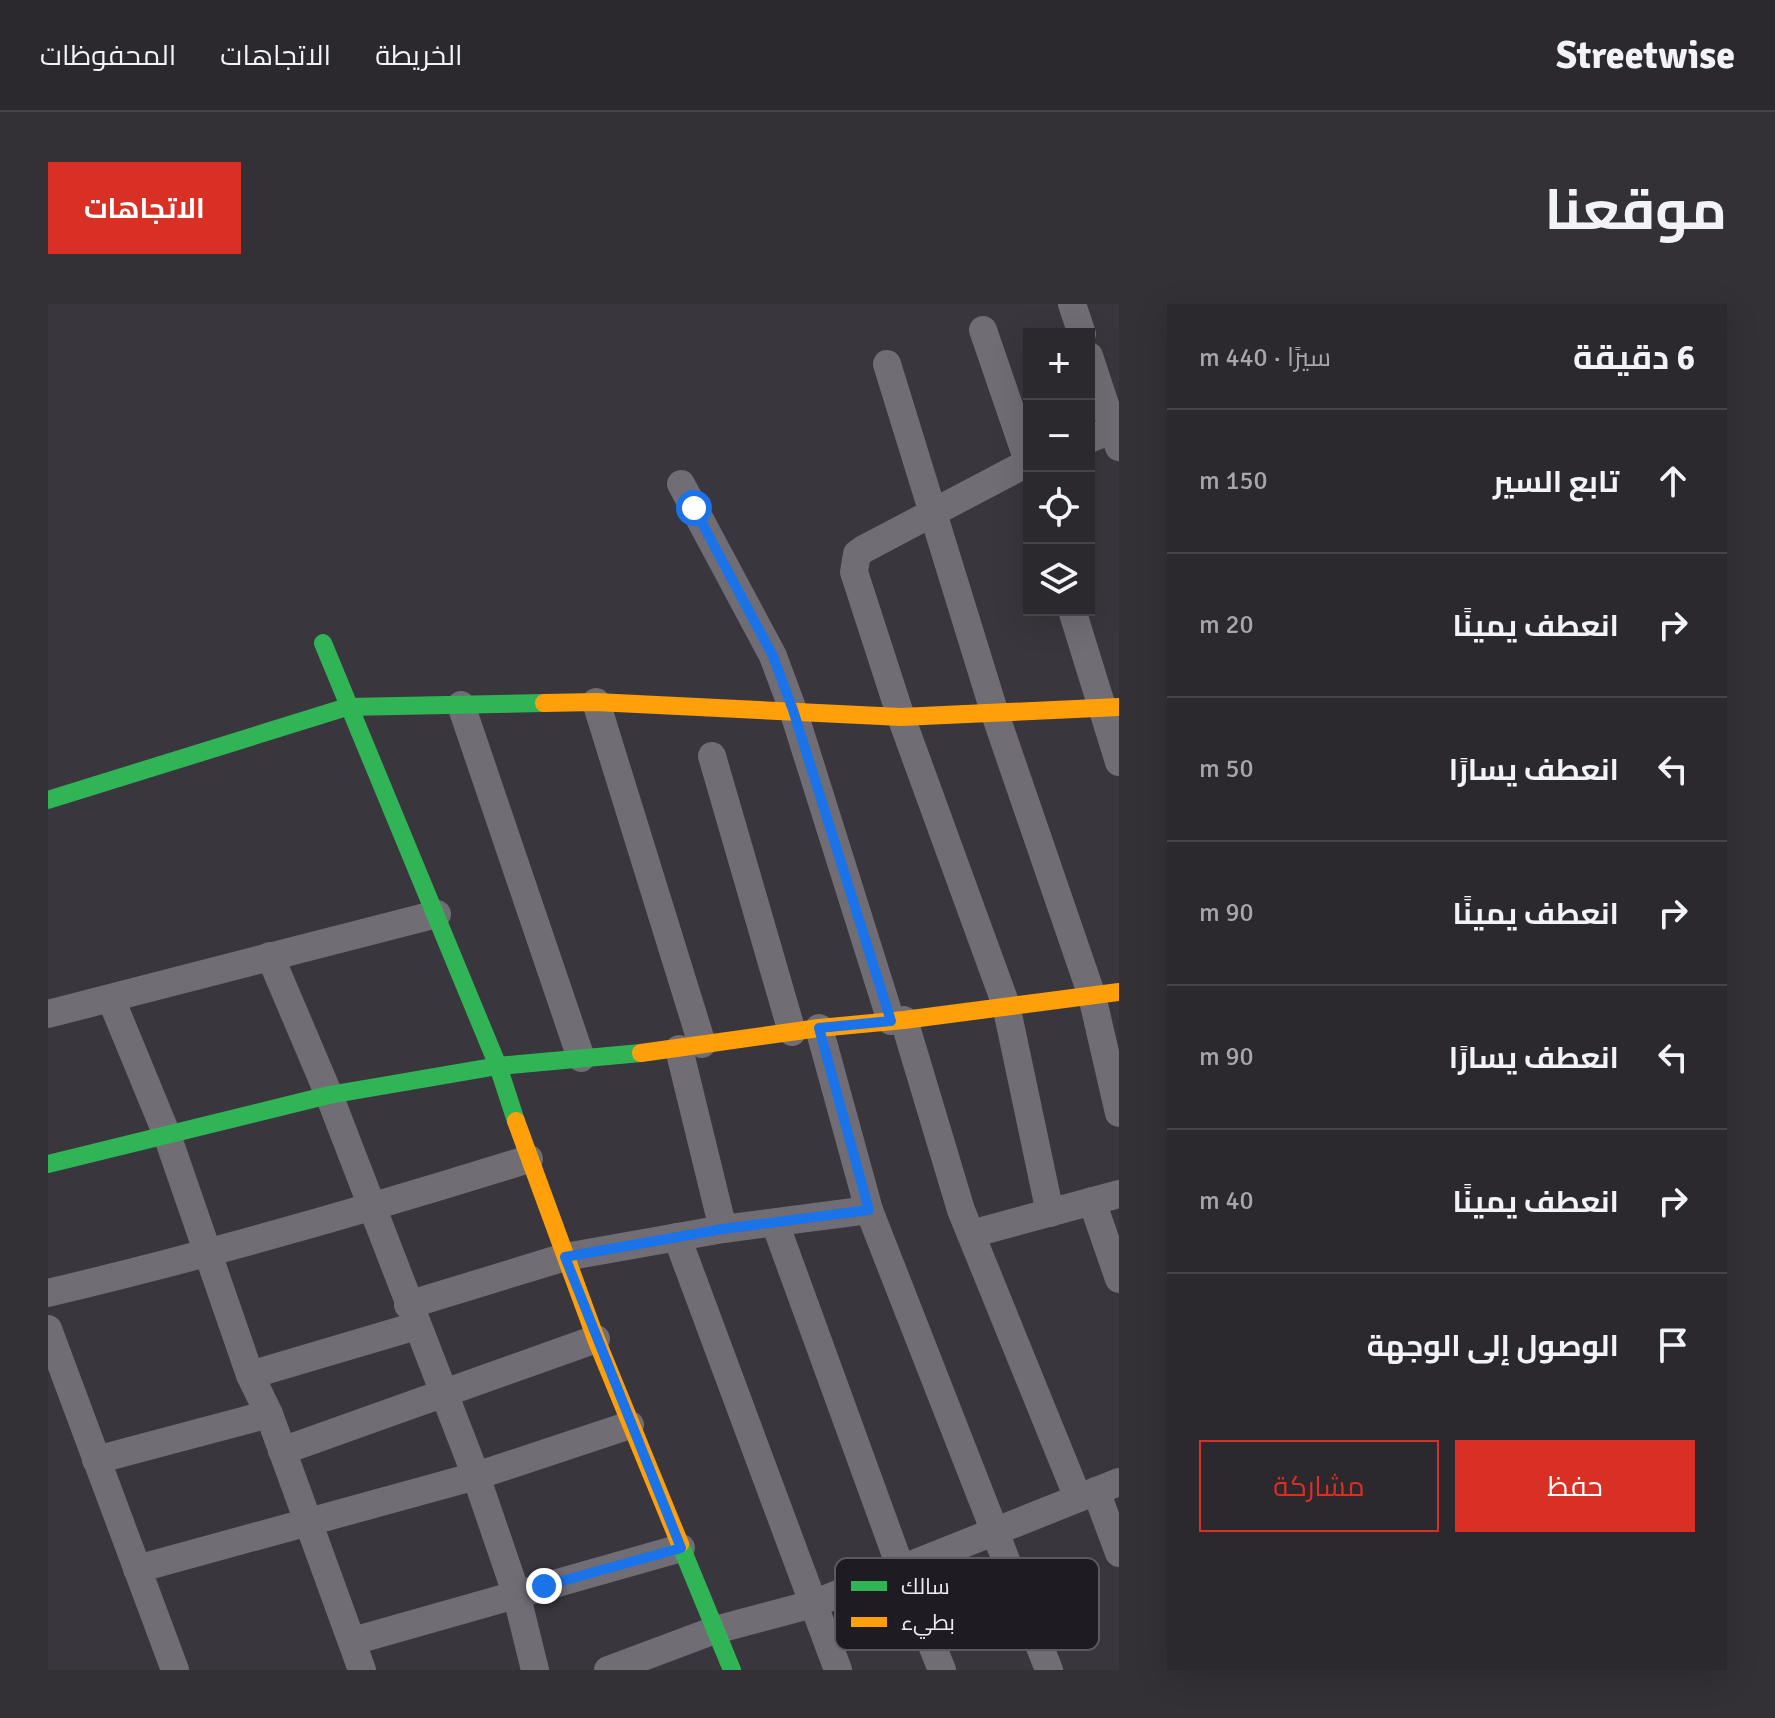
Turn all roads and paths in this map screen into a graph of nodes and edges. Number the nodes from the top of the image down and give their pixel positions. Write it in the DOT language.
graph roads {
  1 [pos="1072,304"];
  2 [pos="1080,328"];
  3 [pos="983,330"];
  4 [pos="887,364"];
  5 [pos="1095,379"];
  6 [pos="1110,436"];
  7 [pos="1023,446"];
  8 [pos="1023,466"];
  9 [pos="681,484"];
  10 [pos="933,514"];
  11 [pos="1074,616"];
  12 [pos="323,643"];
  13 [pos="596,702"];
  14 [pos="461,705"];
  15 [pos="347,707"];
  16 [pos="1110,708"];
  17 [pos="793,710"];
  18 [pos="995,714"];
  19 [pos="901,717"];
  20 [pos="712,756"];
  21 [pos="1119,762"];
  22 [pos="48,800"];
  23 [pos="437,914"];
  24 [pos="270,956"];
  25 [pos="1106,994"];
  26 [pos="111,999"];
  27 [pos="1006,1005"];
  28 [pos="48,1014"];
  29 [pos="898,1020"];
  30 [pos="806,1030"];
  31 [pos="691,1046"];
  32 [pos="581,1058"];
  33 [pos="498,1066"];
  34 [pos="329,1095"];
  35 [pos="1119,1113"];
  36 [pos="167,1135"];
  37 [pos="529,1159"];
  38 [pos="48,1164"];
  39 [pos="1106,1198"];
  40 [pos="371,1209"];
  41 [pos="869,1210"];
  42 [pos="1050,1213"];
  43 [pos="775,1223"];
  44 [pos="723,1229"];
  45 [pos="971,1234"];
  46 [pos="677,1237"];
  47 [pos="209,1254"];
  48 [pos="565,1257"];
  49 [pos="1119,1279"];
  50 [pos="48,1293"];
  51 [pos="412,1316"];
  52 [pos="48,1329"];
  53 [pos="596,1339"];
  54 [pos="250,1375"];
  55 [pos="444,1392"];
  56 [pos="269,1414"];
  57 [pos="630,1425"];
  58 [pos="282,1451"];
  59 [pos="96,1460"];
  60 [pos="476,1476"];
  61 [pos="1098,1490"];
  62 [pos="308,1524"];
  63 [pos="994,1531"];
  64 [pos="681,1548"];
  65 [pos="1119,1553"];
  66 [pos="897,1558"];
  67 [pos="928,1558"];
  68 [pos="1005,1558"];
  69 [pos="137,1569"];
  70 [pos="516,1593"];
  71 [pos="835,1595"];
  72 [pos="813,1604"];
  73 [pos="715,1630"];
  74 [pos="353,1641"];
  75 [pos="934,1650"];
  76 [pos="1041,1650"];
  77 [pos="175,1670"];
  78 [pos="362,1670"];
  79 [pos="535,1670"];
  80 [pos="608,1670"];
  81 [pos="732,1670"];
  82 [pos="838,1670"];
  83 [pos="942,1670"];
  84 [pos="1049,1670"];
  1 -- 2 [label="street"];
  3 -- 7 [label="street"];
  4 -- 10 [label="street"];
  5 -- 6 [label="street"];
  8 -- 10 [label="street"];
  9 -- 17 [label="street"];
  10 -- 18 [label="street"];
  10 -- 19 [label="street"];
  11 -- 16 [label="street"];
  12 -- 15 [label="street"];
  13 -- 14 [label="street"];
  13 -- 17 [label="street"];
  13 -- 31 [label="street"];
  14 -- 15 [label="street"];
  14 -- 32 [label="street"];
  15 -- 22 [label="street"];
  15 -- 23 [label="street"];
  16 -- 18 [label="street"];
  16 -- 21 [label="street"];
  17 -- 19 [label="street"];
  17 -- 29 [label="street"];
  18 -- 19 [label="street"];
  18 -- 25 [label="street"];
  19 -- 27 [label="street"];
  20 -- 30 [label="street"];
  23 -- 24 [label="street"];
  23 -- 33 [label="street"];
  24 -- 26 [label="street"];
  24 -- 34 [label="street"];
  25 -- 27 [label="street"];
  25 -- 35 [label="street"];
  26 -- 28 [label="street"];
  26 -- 36 [label="street"];
  27 -- 29 [label="street"];
  27 -- 42 [label="street"];
  29 -- 30 [label="street"];
  29 -- 45 [label="street"];
  30 -- 31 [label="street"];
  30 -- 41 [label="street"];
  31 -- 32 [label="street"];
  31 -- 44 [label="street"];
  32 -- 33 [label="street"];
  33 -- 34 [label="street"];
  33 -- 37 [label="street"];
  34 -- 36 [label="street"];
  34 -- 40 [label="street"];
  36 -- 38 [label="street"];
  36 -- 47 [label="street"];
  37 -- 40 [label="street"];
  37 -- 48 [label="street"];
  39 -- 42 [label="street"];
  39 -- 49 [label="street"];
  40 -- 47 [label="street"];
  40 -- 51 [label="street"];
  41 -- 43 [label="street"];
  41 -- 63 [label="street"];
  42 -- 45 [label="street"];
  43 -- 44 [label="street"];
  43 -- 66 [label="street"];
  44 -- 46 [label="street"];
  45 -- 61 [label="street"];
  46 -- 48 [label="street"];
  46 -- 72 [label="street"];
  47 -- 50 [label="street"];
  47 -- 54 [label="street"];
  48 -- 51 [label="street"];
  48 -- 53 [label="street"];
  51 -- 54 [label="street"];
  51 -- 55 [label="street"];
  52 -- 59 [label="street"];
  53 -- 55 [label="street"];
  53 -- 57 [label="street"];
  54 -- 56 [label="street"];
  55 -- 58 [label="street"];
  55 -- 60 [label="street"];
  56 -- 58 [label="street"];
  56 -- 59 [label="street"];
  57 -- 60 [label="street"];
  57 -- 64 [label="street"];
  58 -- 62 [label="street"];
  59 -- 69 [label="street"];
  60 -- 62 [label="street"];
  60 -- 70 [label="street"];
  61 -- 63 [label="street"];
  61 -- 65 [label="street"];
  62 -- 69 [label="street"];
  62 -- 74 [label="street"];
  63 -- 67 [label="street"];
  63 -- 68 [label="street"];
  64 -- 70 [label="street"];
  64 -- 73 [label="street"];
  69 -- 77 [label="street"];
  70 -- 74 [label="street"];
  70 -- 79 [label="street"];
  71 -- 72 [label="street"];
  72 -- 73 [label="street"];
  72 -- 82 [label="street"];
  73 -- 80 [label="street"];
  73 -- 81 [label="street"];
  74 -- 78 [label="street"];
  75 -- 83 [label="street"];
  76 -- 84 [label="street"];
}
